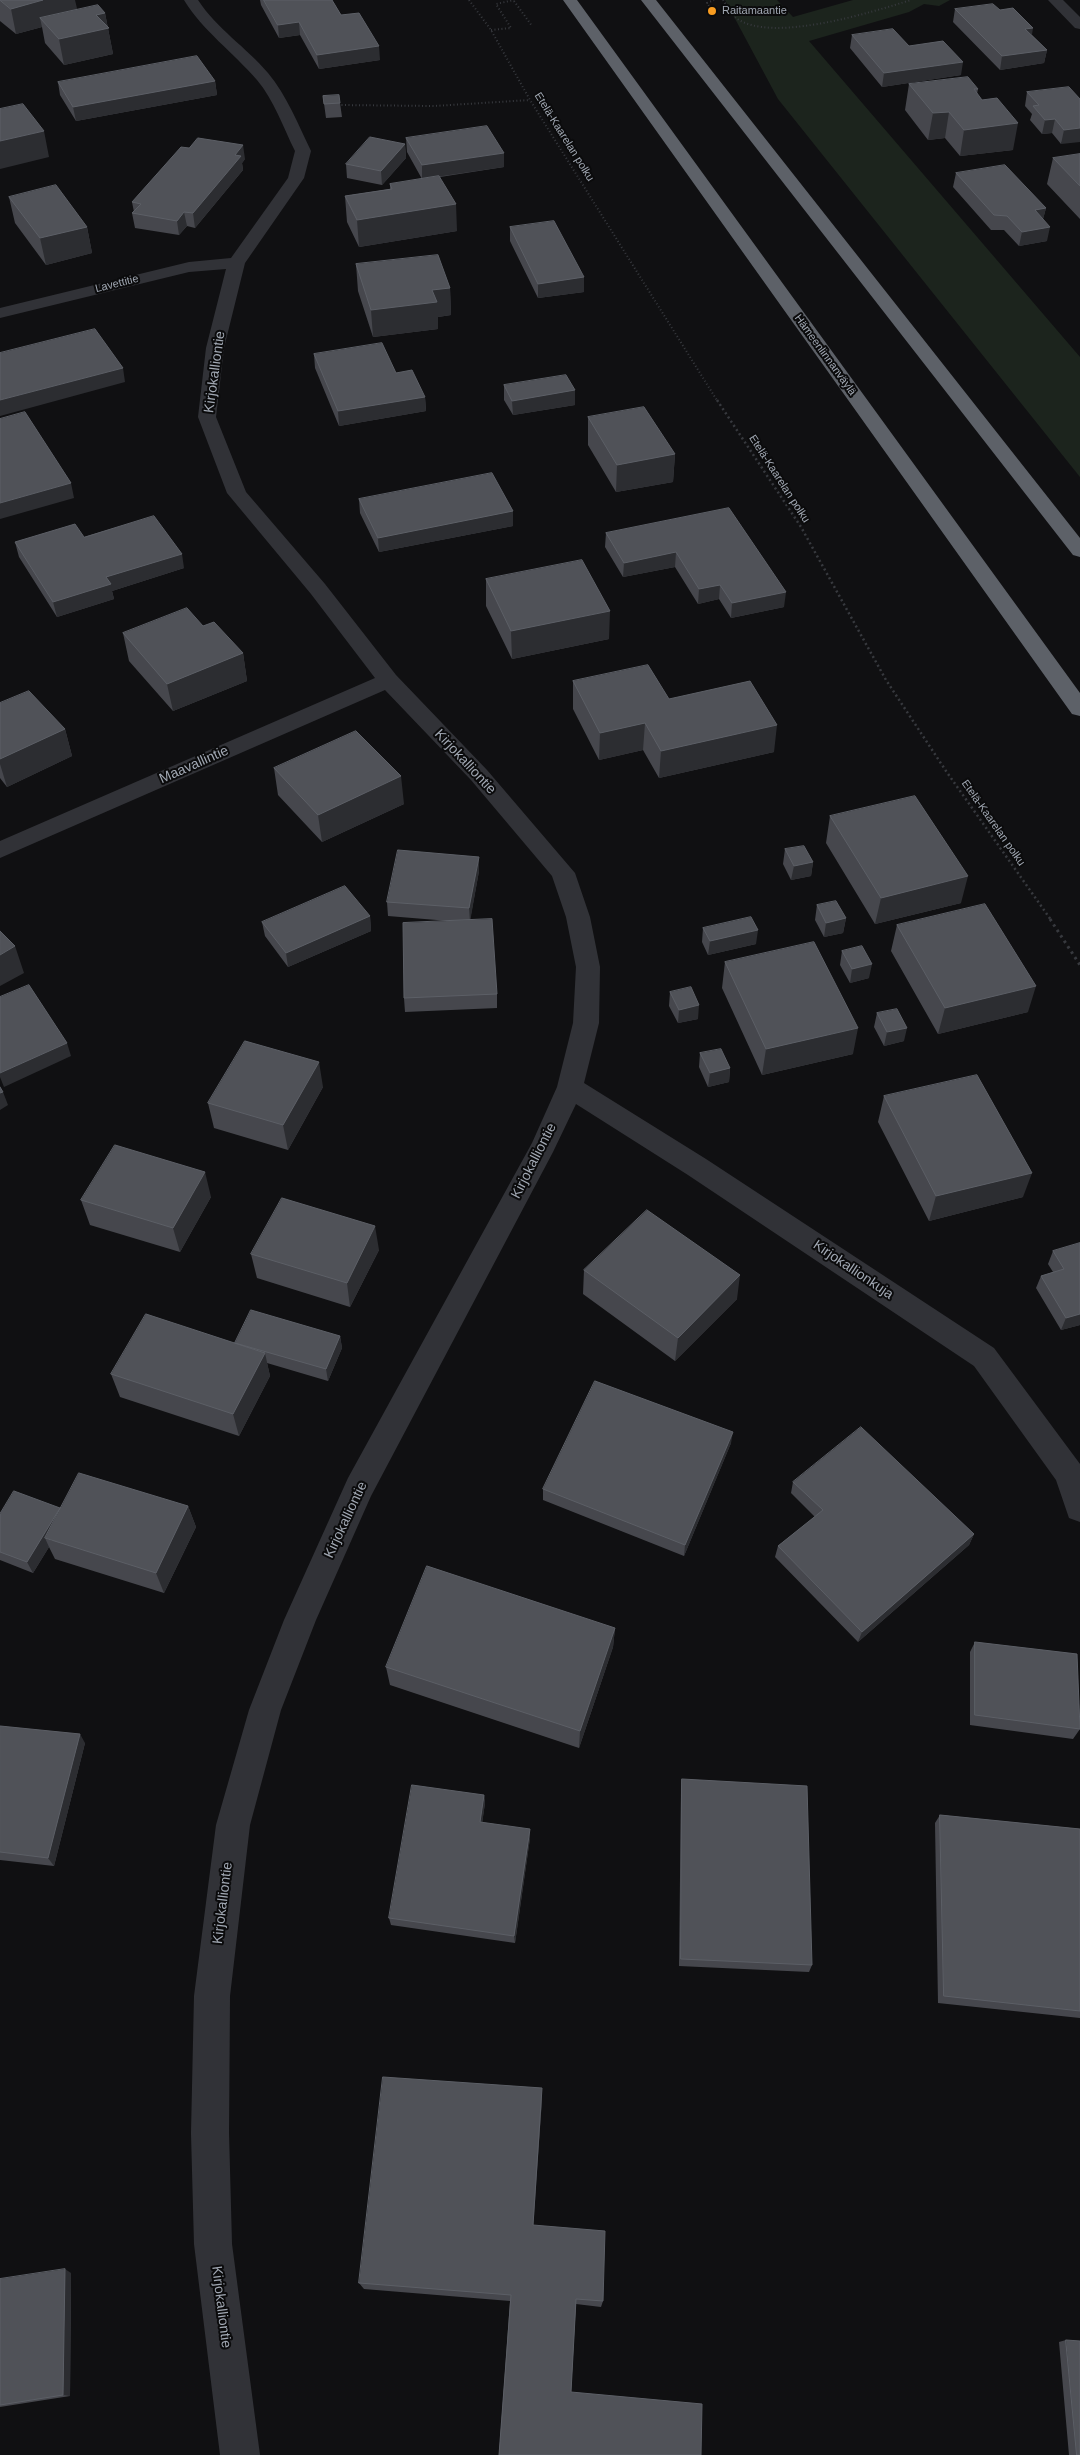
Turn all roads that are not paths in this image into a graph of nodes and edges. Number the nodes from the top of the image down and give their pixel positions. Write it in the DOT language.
graph roads {
  1 [pos="191,0"];
  2 [pos="570,0"];
  3 [pos="648,0"];
  4 [pos="1055,0"];
  5 [pos="1080,25"];
  6 [pos="236,263"];
  7 [pos="0,313"];
  8 [pos="1080,551"];
  9 [pos="388,680"];
  10 [pos="1080,709"];
  11 [pos="0,850"];
  12 [pos="570,1087"];
  13 [pos="1080,1508"];
  14 [pos="240,2455"];
  1 -- 6 [label="street, Kirjokalliontie"];
  2 -- 10 [label="highway, Hämeenlinnanväylä"];
  3 -- 8 [label="highway"];
  4 -- 5 [label="street"];
  6 -- 7 [label="street, Lavettitie"];
  6 -- 9 [label="street, Kirjokalliontie"];
  9 -- 11 [label="street, Maavallintie"];
  9 -- 12 [label="street, Kirjokalliontie"];
  12 -- 13 [label="street, Kirjokallionkuja"];
  12 -- 14 [label="street, Kirjokalliontie"];
}
